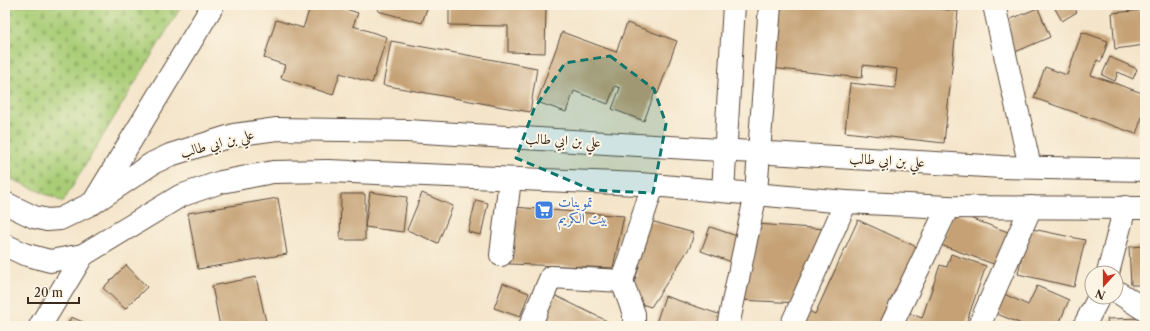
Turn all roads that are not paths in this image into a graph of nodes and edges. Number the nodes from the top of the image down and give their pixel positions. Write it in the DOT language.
graph roads {
  1 [pos="213,5"];
  2 [pos="734,5"];
  3 [pos="770,5"];
  4 [pos="994,5"];
  5 [pos="725,150"];
  6 [pos="759,152"];
  7 [pos="1030,167"];
  8 [pos="1145,170"];
  9 [pos="510,179"];
  10 [pos="654,185"];
  11 [pos="723,191"];
  12 [pos="756,194"];
  13 [pos="846,202"];
  14 [pos="5,203"];
  15 [pos="93,203"];
  16 [pos="948,207"];
  17 [pos="1031,207"];
  18 [pos="1135,208"];
  19 [pos="5,245"];
  20 [pos="83,255"];
  21 [pos="500,255"];
  22 [pos="1111,265"];
  23 [pos="622,281"];
  24 [pos="1124,296"];
  25 [pos="1095,305"];
  26 [pos="1145,310"];
  27 [pos="40,326"];
  28 [pos="530,326"];
  29 [pos="634,326"];
  30 [pos="728,326"];
  31 [pos="792,326"];
  32 [pos="891,326"];
  33 [pos="979,326"];
  34 [pos="1084,326"];
  1 -- 15 [label="main road"];
  2 -- 5 [label="main road"];
  3 -- 6 [label="main road"];
  4 -- 7 [label="main road"];
  5 -- 6 [label="main road, علي بن ابي طالب"];
  5 -- 11 [label="main road"];
  5 -- 15 [label="main road, علي بن ابي طالب"];
  6 -- 7 [label="main road, علي بن ابي طالب"];
  6 -- 12 [label="main road"];
  7 -- 8 [label="main road, علي بن ابي طالب"];
  9 -- 10 [label="main road"];
  9 -- 20 [label="main road"];
  9 -- 21 [label="main road"];
  10 -- 11 [label="main road"];
  10 -- 23 [label="main road"];
  11 -- 12 [label="main road"];
  12 -- 13 [label="main road"];
  12 -- 30 [label="main road"];
  13 -- 16 [label="main road"];
  13 -- 31 [label="main road"];
  14 -- 15 [label="main road, علي بن ابي طالب"];
  16 -- 17 [label="main road"];
  16 -- 32 [label="main road"];
  17 -- 18 [label="main road"];
  17 -- 33 [label="main road"];
  18 -- 22 [label="main road"];
  19 -- 20 [label="main road"];
  20 -- 27 [label="main road"];
  23 -- 28 [label="main road"];
  23 -- 29 [label="main road"];
  24 -- 26 [label="main road"];
  25 -- 34 [label="main road"];
}
